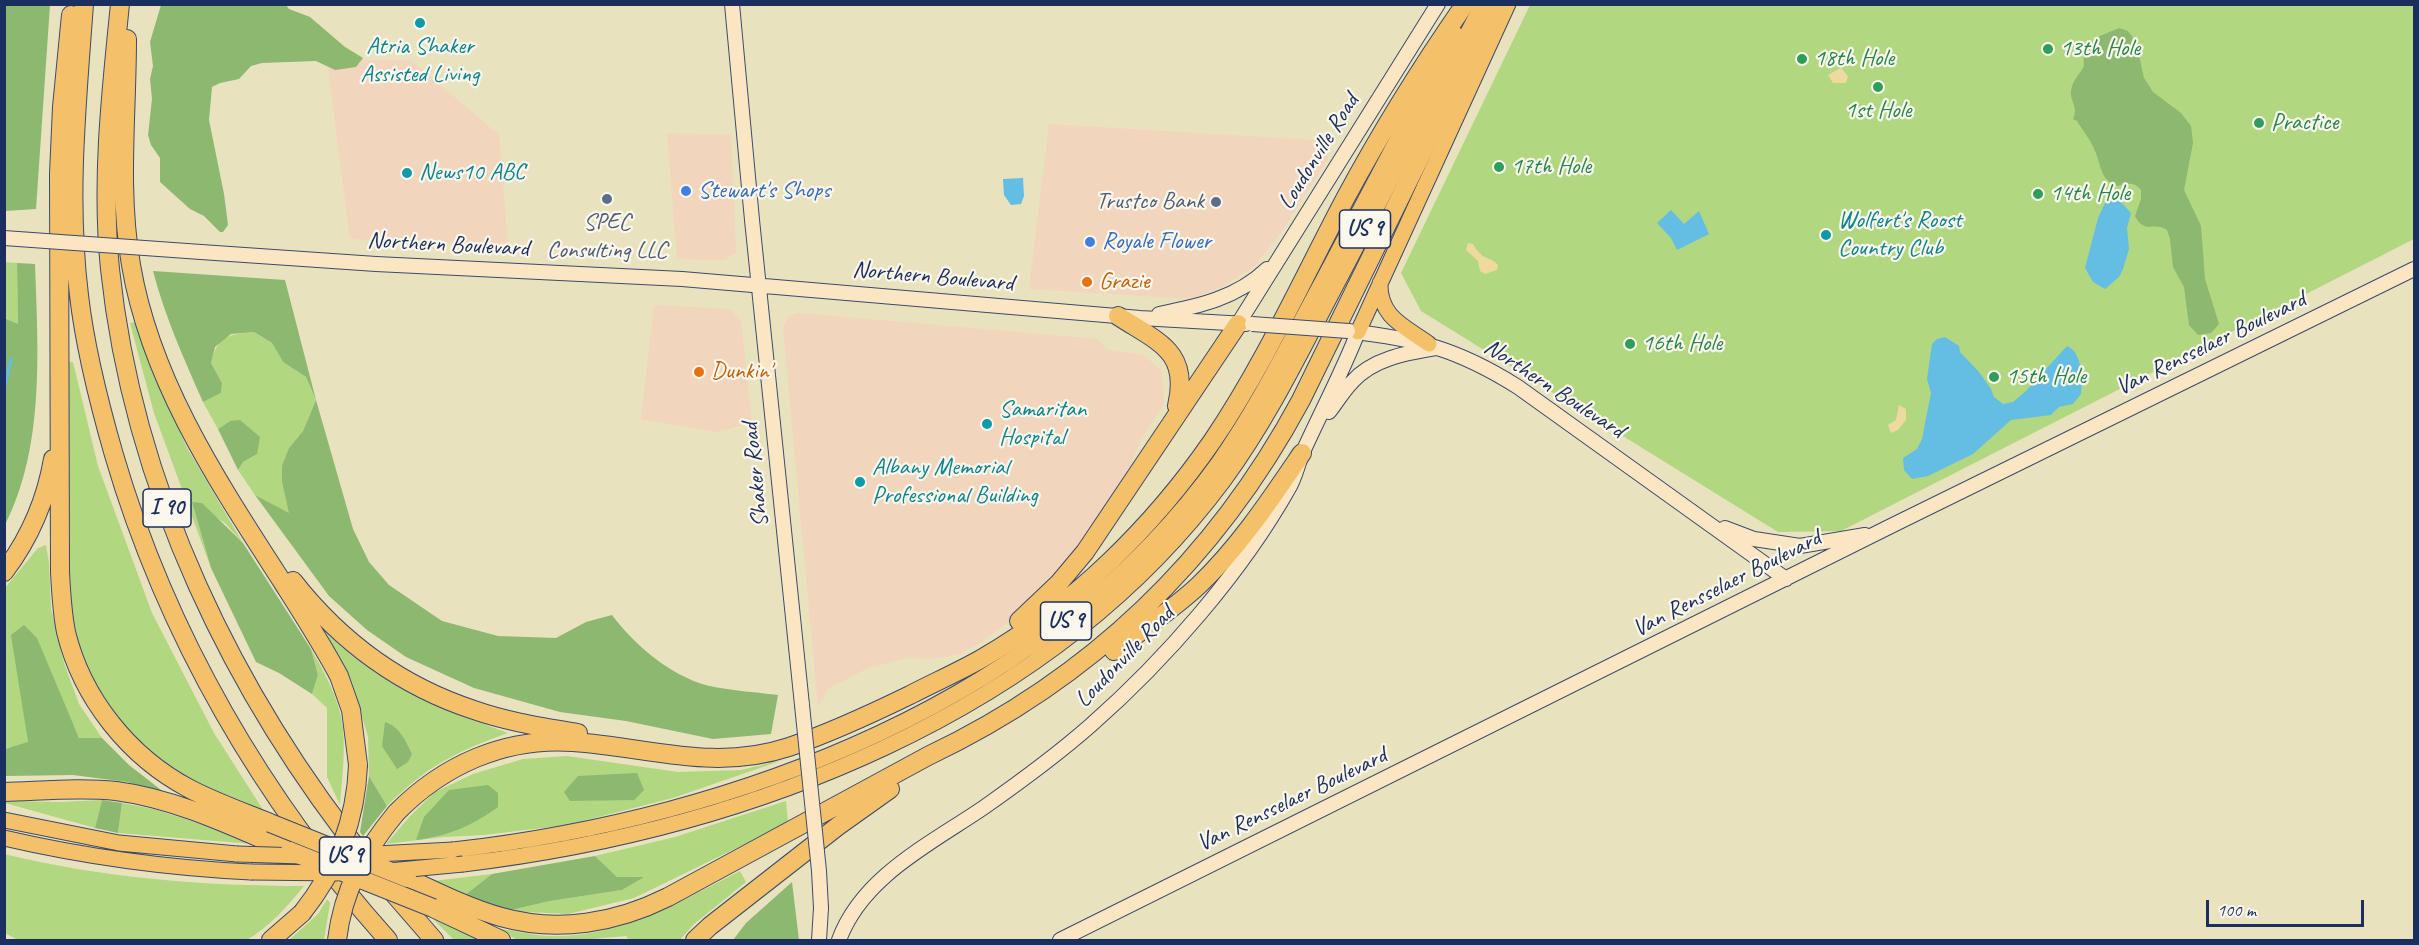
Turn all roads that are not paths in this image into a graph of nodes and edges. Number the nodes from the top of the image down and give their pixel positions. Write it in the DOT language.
graph roads {
  1 [pos="72,4"];
  2 [pos="84,4"];
  3 [pos="120,4"];
  4 [pos="127,4"];
  5 [pos="732,4"];
  6 [pos="1438,4"];
  7 [pos="1467,4"];
  8 [pos="1483,4"];
  9 [pos="1495,4"];
  10 [pos="1508,4"];
  11 [pos="4,238"];
  12 [pos="1281,254"];
  13 [pos="2415,269"];
  14 [pos="1380,282"];
  15 [pos="759,285"];
  16 [pos="1118,316"];
  17 [pos="1140,318"];
  18 [pos="1245,324"];
  19 [pos="1353,332"];
  20 [pos="1435,346"];
  21 [pos="58,414"];
  22 [pos="1175,416"];
  23 [pos="1316,427"];
  24 [pos="1302,453"];
  25 [pos="1678,501"];
  26 [pos="234,507"];
  27 [pos="1879,533"];
  28 [pos="4,572"];
  29 [pos="1786,579"];
  30 [pos="930,684"];
  31 [pos="1035,697"];
  32 [pos="973,735"];
  33 [pos="667,756"];
  34 [pos="4,792"];
  35 [pos="4,820"];
  36 [pos="4,838"];
  37 [pos="271,940"];
  38 [pos="337,940"];
  39 [pos="388,940"];
  40 [pos="434,940"];
  41 [pos="501,940"];
  42 [pos="695,940"];
  43 [pos="819,940"];
  44 [pos="839,940"];
  45 [pos="1060,940"];
  1 -- 21 [label="highway"];
  2 -- 39 [label="highway, I 90"];
  3 -- 40 [label="highway, I 90"];
  4 -- 26 [label="highway"];
  5 -- 15 [label="main road, Shaker Road"];
  6 -- 12 [label="main road, Loudonville Road"];
  7 -- 30 [label="highway"];
  7 -- 35 [label="main road, US 9, bridge"];
  8 -- 36 [label="main road, US 9, bridge"];
  9 -- 31 [label="highway"];
  10 -- 14 [label="main road"];
  11 -- 15 [label="main road, Northern Boulevard, bridge"];
  12 -- 17 [label="main road"];
  12 -- 18 [label="main road, Loudonville Road"];
  13 -- 27 [label="main road, Van Rensselaer Boulevard"];
  14 -- 19 [label="main road"];
  14 -- 20 [label="main road"];
  15 -- 16 [label="main road, Northern Boulevard"];
  15 -- 43 [label="main road, Shaker Road, bridge"];
  16 -- 17 [label="main road, Northern Boulevard"];
  16 -- 22 [label="highway"];
  17 -- 18 [label="main road, Northern Boulevard"];
  18 -- 19 [label="main road, Northern Boulevard, bridge"];
  18 -- 22 [label="highway"];
  19 -- 20 [label="main road, Northern Boulevard"];
  19 -- 23 [label="main road, Loudonville Road"];
  20 -- 23 [label="main road"];
  20 -- 25 [label="main road, Northern Boulevard"];
  21 -- 28 [label="highway"];
  21 -- 32 [label="highway, bridge"];
  22 -- 30 [label="highway"];
  23 -- 24 [label="main road, Loudonville Road"];
  24 -- 31 [label="highway"];
  24 -- 44 [label="main road, Loudonville Road"];
  25 -- 27 [label="main road"];
  25 -- 29 [label="main road, Northern Boulevard"];
  26 -- 33 [label="highway"];
  26 -- 37 [label="highway, bridge"];
  27 -- 29 [label="main road, Van Rensselaer Boulevard"];
  29 -- 45 [label="main road, Van Rensselaer Boulevard"];
  30 -- 33 [label="highway"];
  31 -- 32 [label="highway"];
  32 -- 42 [label="highway"];
  33 -- 38 [label="highway, bridge"];
  34 -- 41 [label="highway, bridge"];
}
